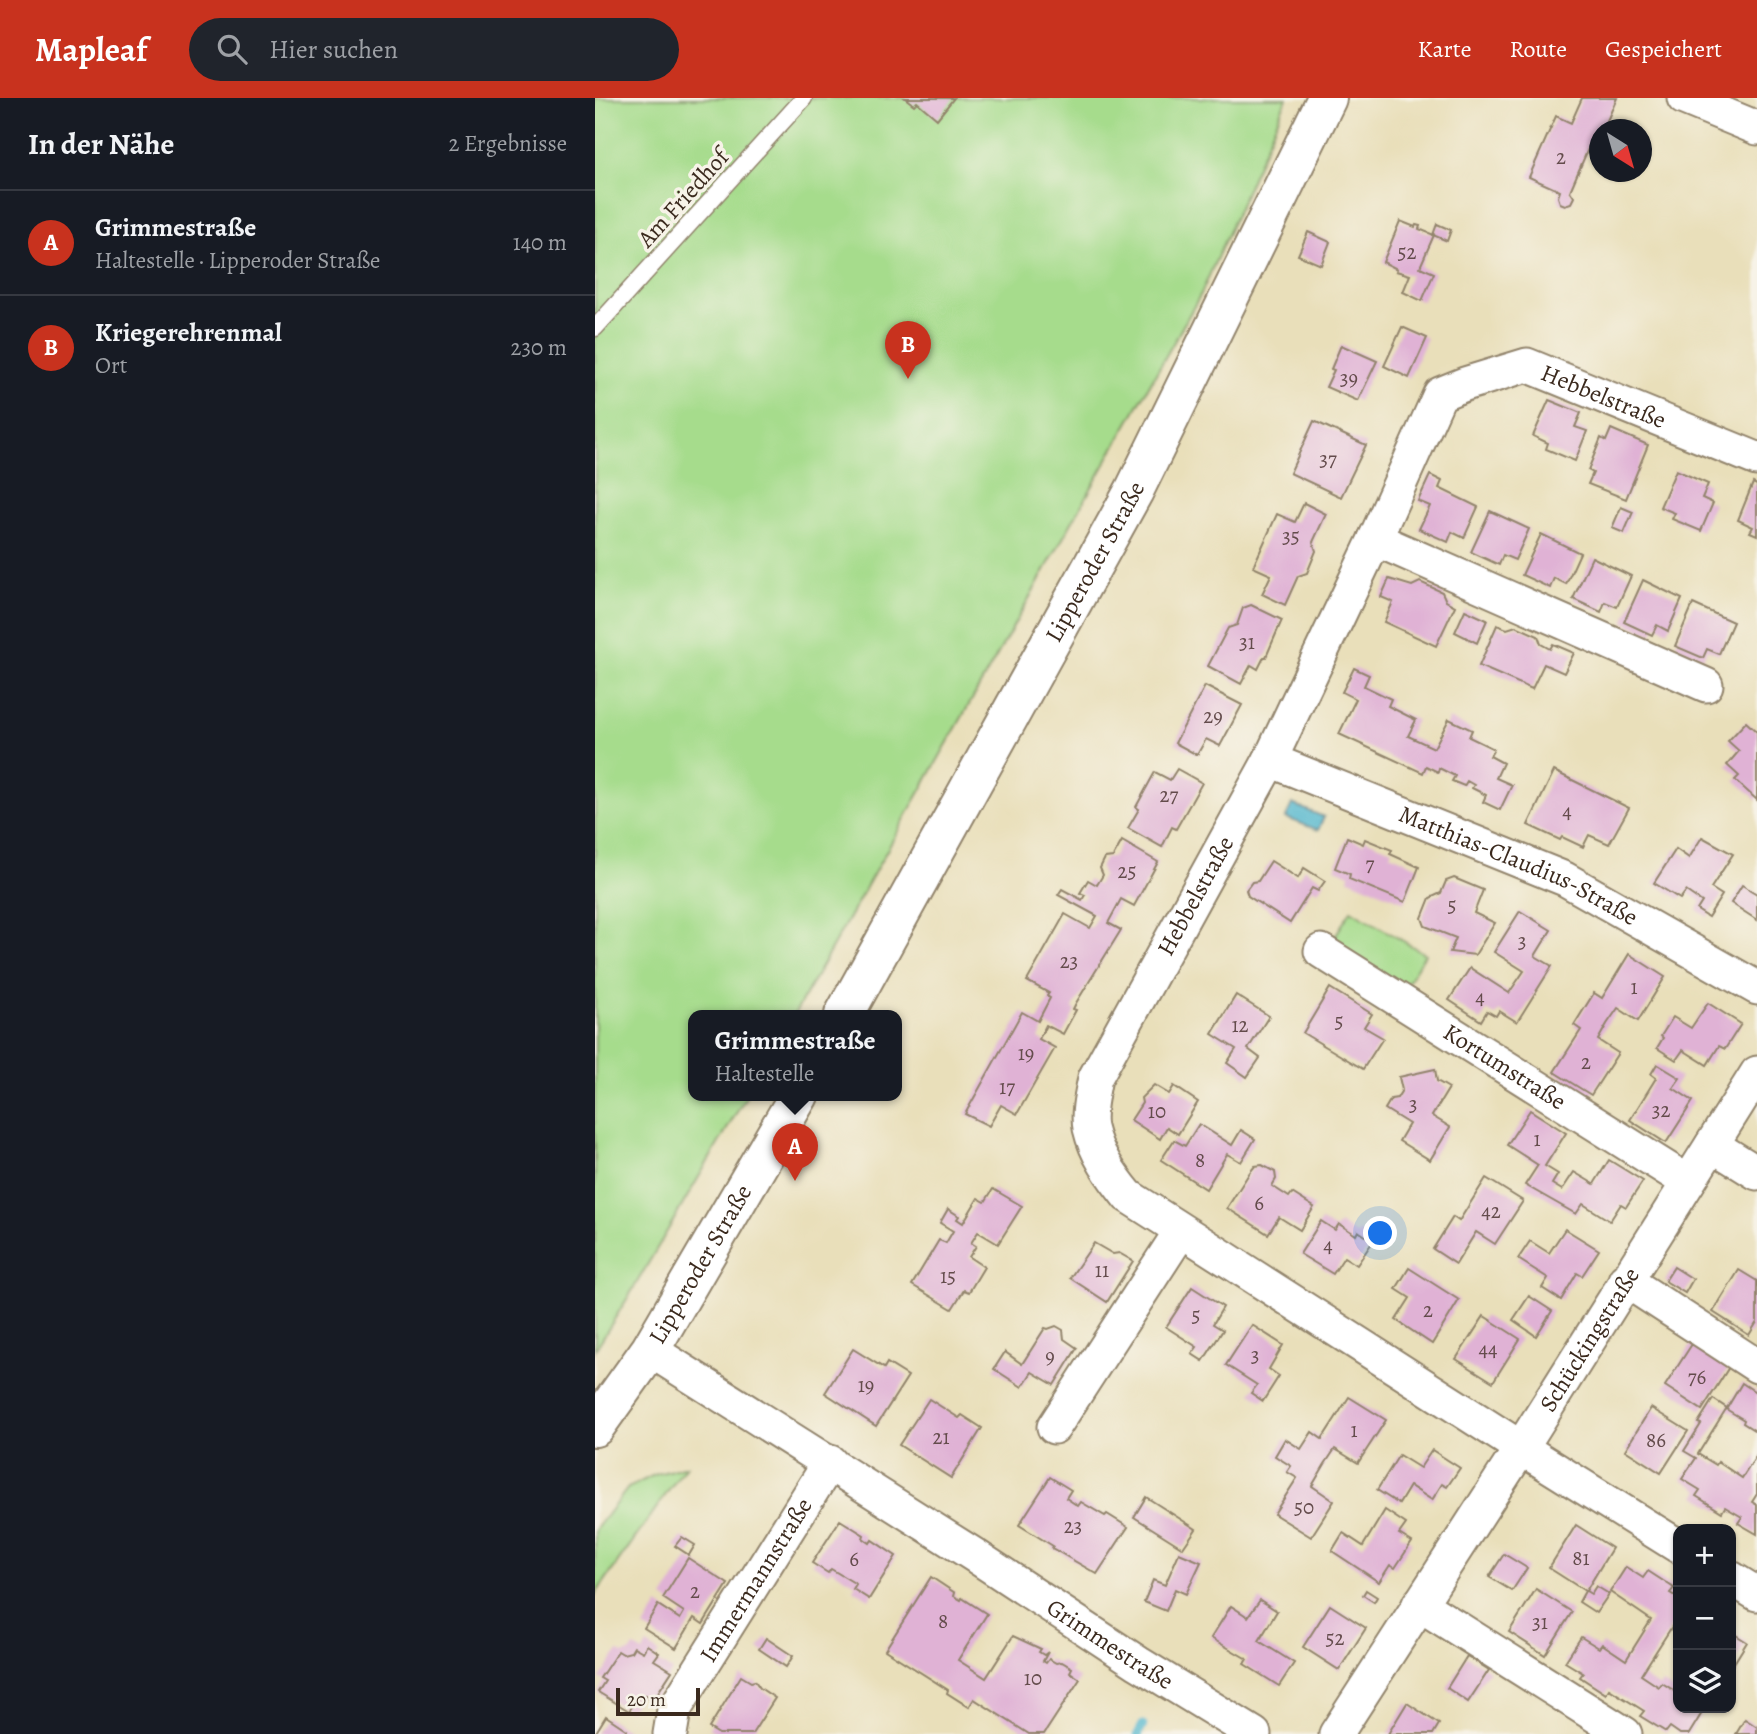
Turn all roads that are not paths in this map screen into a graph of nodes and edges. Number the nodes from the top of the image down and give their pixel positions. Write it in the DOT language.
graph roads {
  1 [pos="804,98"];
  2 [pos="1327,98"];
  3 [pos="1684,98"];
  4 [pos="1757,128"];
  5 [pos="595,328"];
  6 [pos="1757,459"];
  7 [pos="1375,539"];
  8 [pos="1706,685"];
  9 [pos="1271,760"];
  10 [pos="1321,951"];
  11 [pos="1757,988"];
  12 [pos="847,1010"];
  13 [pos="1757,1073"];
  14 [pos="795,1101"];
  15 [pos="1711,1144"];
  16 [pos="1757,1173"];
  17 [pos="1688,1182"];
  18 [pos="1181,1231"];
  19 [pos="1625,1280"];
  20 [pos="650,1350"];
  21 [pos="1757,1366"];
  22 [pos="595,1427"];
  23 [pos="1054,1427"];
  24 [pos="1521,1448"];
  25 [pos="829,1462"];
  26 [pos="1673,1543"];
  27 [pos="1736,1581"];
  28 [pos="1757,1594"];
  29 [pos="1419,1604"];
  30 [pos="670,1734"];
  31 [pos="1254,1734"];
  32 [pos="1336,1734"];
  33 [pos="1625,1734"];
  1 -- 5 [label="lane, Am Friedhof"];
  2 -- 12 [label="main road, Lipperoder Straße"];
  3 -- 4 [label="street"];
  6 -- 7 [label="street, Hebbelstraße"];
  7 -- 8 [label="street"];
  7 -- 9 [label="street, Hebbelstraße"];
  9 -- 11 [label="street, Matthias-Claudius-Straße"];
  9 -- 18 [label="street, Hebbelstraße"];
  10 -- 17 [label="street, Kortumstraße"];
  13 -- 15 [label="street, Schückingstraße"];
  14 -- 20 [label="main road, Lipperoder Straße"];
  15 -- 16 [label="street"];
  15 -- 17 [label="street, Schückingstraße"];
  17 -- 19 [label="street, Schückingstraße"];
  18 -- 23 [label="street"];
  18 -- 24 [label="street, Hebbelstraße"];
  19 -- 21 [label="street"];
  19 -- 24 [label="street, Schückingstraße"];
  20 -- 22 [label="main road, Lipperoder Straße"];
  20 -- 25 [label="street, Grimmestraße"];
  24 -- 26 [label="street, Hebbelstraße"];
  24 -- 29 [label="street, Schückingstraße"];
  25 -- 30 [label="street, Immermannstraße"];
  25 -- 31 [label="street, Grimmestraße"];
  27 -- 28 [label="street"];
  29 -- 32 [label="street, Schückingstraße"];
  29 -- 33 [label="street"];
}
